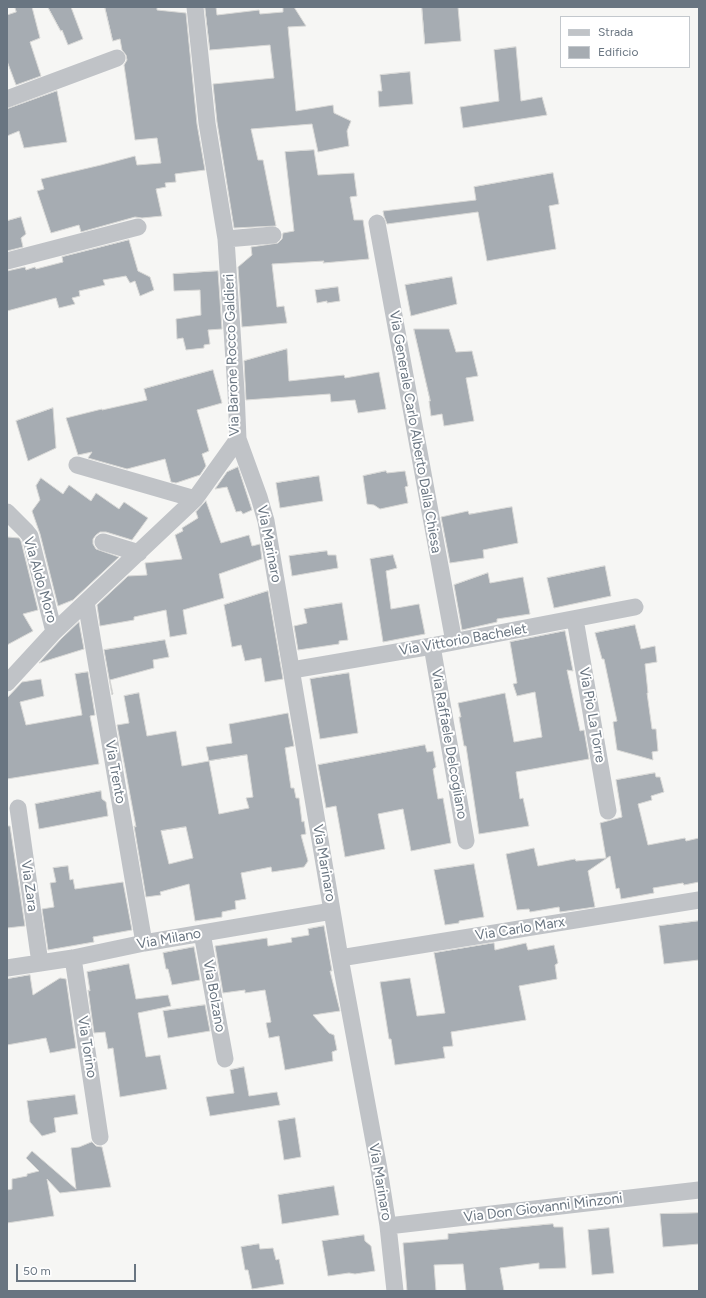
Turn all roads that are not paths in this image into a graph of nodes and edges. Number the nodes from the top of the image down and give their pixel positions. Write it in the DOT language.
graph roads {
  1 [pos="195,7"];
  2 [pos="117,58"];
  3 [pos="7,99"];
  4 [pos="377,223"];
  5 [pos="138,227"];
  6 [pos="273,235"];
  7 [pos="226,239"];
  8 [pos="7,261"];
  9 [pos="238,439"];
  10 [pos="77,465"];
  11 [pos="195,499"];
  12 [pos="7,512"];
  13 [pos="104,542"];
  14 [pos="139,553"];
  15 [pos="86,602"];
  16 [pos="635,607"];
  17 [pos="575,619"];
  18 [pos="54,632"];
  19 [pos="454,642"];
  20 [pos="432,646"];
  21 [pos="292,670"];
  22 [pos="7,683"];
  23 [pos="18,808"];
  24 [pos="608,810"];
  25 [pos="466,841"];
  26 [pos="699,900"];
  27 [pos="332,911"];
  28 [pos="202,933"];
  29 [pos="144,943"];
  30 [pos="73,958"];
  31 [pos="340,958"];
  32 [pos="40,963"];
  33 [pos="7,968"];
  34 [pos="225,1059"];
  35 [pos="100,1137"];
  36 [pos="699,1190"];
  37 [pos="388,1226"];
  38 [pos="395,1291"];
  1 -- 7 [label="street, Via Barone Rocco Galdieri"];
  2 -- 3 [label="street"];
  4 -- 19 [label="street, Via Generale Carlo Alberto Dalla Chiesa"];
  5 -- 8 [label="street"];
  6 -- 7 [label="street"];
  7 -- 9 [label="street, Via Barone Rocco Galdieri"];
  9 -- 11 [label="street, Via Barone Rocco Galdieri"];
  9 -- 21 [label="street, Via Marinaro"];
  10 -- 11 [label="street"];
  11 -- 14 [label="street, Via Barone Rocco Galdieri"];
  12 -- 18 [label="street, Via Aldo Moro"];
  13 -- 14 [label="street"];
  14 -- 15 [label="street, Via Barone Rocco Galdieri"];
  15 -- 18 [label="street, Via Barone Rocco Galdieri"];
  15 -- 29 [label="street, Via Trento"];
  16 -- 17 [label="street, Via Vittorio Bachelet"];
  17 -- 19 [label="street, Via Vittorio Bachelet"];
  17 -- 24 [label="street, Via Pio La Torre"];
  18 -- 22 [label="street, Via Barone Rocco Galdieri"];
  19 -- 20 [label="street, Via Vittorio Bachelet"];
  20 -- 21 [label="street, Via Vittorio Bachelet"];
  20 -- 25 [label="street, Via Raffaele Delcogliano"];
  21 -- 27 [label="street, Via Marinaro"];
  23 -- 32 [label="street, Via Zara"];
  26 -- 31 [label="street, Via Carlo Marx"];
  27 -- 28 [label="street, Via Milano"];
  27 -- 31 [label="street, Via Marinaro"];
  28 -- 29 [label="street, Via Milano"];
  28 -- 34 [label="street, Via Bolzano"];
  29 -- 30 [label="street, Via Milano"];
  30 -- 32 [label="street, Via Milano"];
  30 -- 35 [label="street, Via Torino"];
  31 -- 37 [label="street, Via Marinaro"];
  32 -- 33 [label="street, Via Milano"];
  36 -- 37 [label="street, Via Don Giovanni Minzoni"];
  37 -- 38 [label="street, Via Marinaro"];
}
